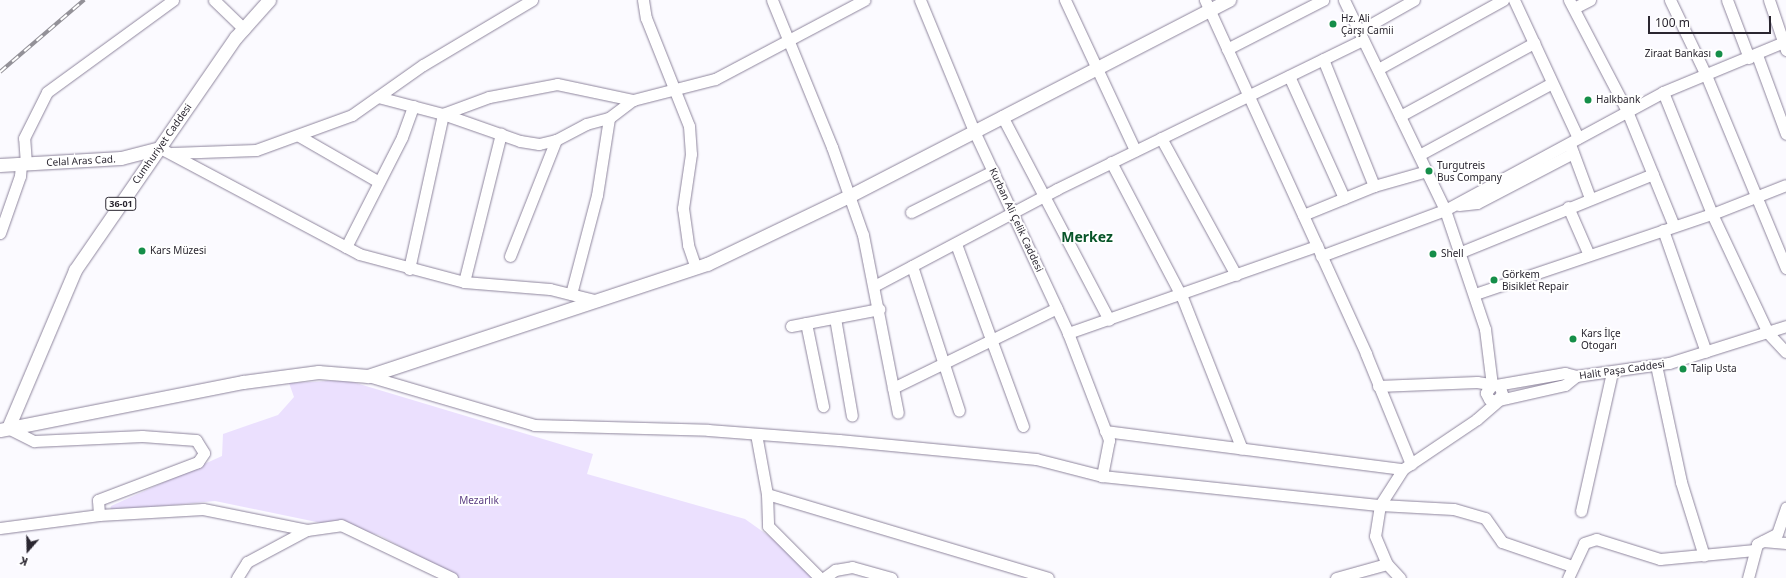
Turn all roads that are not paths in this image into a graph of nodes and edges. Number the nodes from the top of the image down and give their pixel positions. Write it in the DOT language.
graph roads {
  1 [pos="172,0"];
  2 [pos="214,0"];
  3 [pos="269,0"];
  4 [pos="532,0"];
  5 [pos="643,0"];
  6 [pos="772,0"];
  7 [pos="864,0"];
  8 [pos="920,0"];
  9 [pos="1065,0"];
  10 [pos="1229,0"];
  11 [pos="1323,0"];
  12 [pos="1344,0"];
  13 [pos="1414,0"];
  14 [pos="1503,0"];
  15 [pos="1514,0"];
  16 [pos="1590,0"];
  17 [pos="1670,0"];
  18 [pos="1727,0"];
  19 [pos="1769,0"];
  20 [pos="1572,4"];
  21 [pos="1207,5"];
  22 [pos="244,28"];
  23 [pos="1361,35"];
  24 [pos="787,40"];
  25 [pos="1534,43"];
  26 [pos="1785,44"];
  27 [pos="1227,49"];
  28 [pos="1753,57"];
  29 [pos="1323,59"];
  30 [pos="1095,69"];
  31 [pos="1378,69"];
  32 [pos="1706,75"];
  33 [pos="1289,76"];
  34 [pos="1552,83"];
  35 [pos="674,90"];
  36 [pos="1663,92"];
  37 [pos="1249,97"];
  38 [pos="378,98"];
  39 [pos="633,100"];
  40 [pos="413,106"];
  41 [pos="1627,111"];
  42 [pos="443,114"];
  43 [pos="1002,116"];
  44 [pos="1400,116"];
  45 [pos="609,118"];
  46 [pos="974,131"];
  47 [pos="501,134"];
  48 [pos="1786,134"];
  49 [pos="299,136"];
  50 [pos="1161,138"];
  51 [pos="556,140"];
  52 [pos="1573,140"];
  53 [pos="160,148"];
  54 [pos="1135,150"];
  55 [pos="172,153"];
  56 [pos="1574,153"];
  57 [pos="1419,155"];
  58 [pos="1111,162"];
  59 [pos="23,164"];
  60 [pos="0,165"];
  61 [pos="993,171"];
  62 [pos="1427,171"];
  63 [pos="1653,174"];
  64 [pos="379,182"];
  65 [pos="1786,185"];
  66 [pos="1374,186"];
  67 [pos="849,196"];
  68 [pos="1756,196"];
  69 [pos="1042,197"];
  70 [pos="1344,198"];
  71 [pos="1590,198"];
  72 [pos="1449,207"];
  73 [pos="1568,208"];
  74 [pos="911,212"];
  75 [pos="1013,214"];
  76 [pos="1712,214"];
  77 [pos="1303,215"];
  78 [pos="1674,226"];
  79 [pos="1662,230"];
  80 [pos="0,233"];
  81 [pos="956,244"];
  82 [pos="346,247"];
  83 [pos="1319,251"];
  84 [pos="1460,252"];
  85 [pos="1589,255"];
  86 [pos="510,256"];
  87 [pos="912,266"];
  88 [pos="696,268"];
  89 [pos="1786,268"];
  90 [pos="409,269"];
  91 [pos="1236,275"];
  92 [pos="464,282"];
  93 [pos="874,286"];
  94 [pos="571,294"];
  95 [pos="1475,294"];
  96 [pos="1181,295"];
  97 [pos="598,301"];
  98 [pos="1057,308"];
  99 [pos="879,309"];
  100 [pos="835,318"];
  101 [pos="1109,320"];
  102 [pos="806,323"];
  103 [pos="791,326"];
  104 [pos="1786,326"];
  105 [pos="1068,333"];
  106 [pos="1768,333"];
  107 [pos="992,340"];
  108 [pos="1706,352"];
  109 [pos="1786,352"];
  110 [pos="942,364"];
  111 [pos="1656,365"];
  112 [pos="1612,372"];
  113 [pos="368,376"];
  114 [pos="1576,376"];
  115 [pos="1494,385"];
  116 [pos="1378,386"];
  117 [pos="893,388"];
  118 [pos="1499,400"];
  119 [pos="823,406"];
  120 [pos="959,411"];
  121 [pos="898,413"];
  122 [pos="852,416"];
  123 [pos="1023,426"];
  124 [pos="3,429"];
  125 [pos="756,434"];
  126 [pos="1107,435"];
  127 [pos="1242,449"];
  128 [pos="1407,466"];
  129 [pos="1102,476"];
  130 [pos="767,494"];
  131 [pos="1380,505"];
  132 [pos="1786,508"];
  133 [pos="1581,512"];
  134 [pos="99,515"];
  135 [pos="0,528"];
  136 [pos="307,530"];
  137 [pos="1762,541"];
  138 [pos="1786,543"];
  139 [pos="1755,550"];
  140 [pos="1704,556"];
  141 [pos="1387,564"];
  142 [pos="1572,566"];
  143 [pos="237,578"];
  144 [pos="452,578"];
  145 [pos="820,578"];
  146 [pos="824,578"];
  147 [pos="891,578"];
  148 [pos="1048,578"];
  149 [pos="1336,578"];
  150 [pos="1400,578"];
  151 [pos="1568,578"];
  152 [pos="1748,578"];
  1 -- 59 [label="street"];
  2 -- 22 [label="street"];
  3 -- 22 [label="main road, Cumhuriyet Caddesi / 36-01"];
  4 -- 38 [label="street"];
  5 -- 35 [label="street"];
  6 -- 24 [label="street"];
  7 -- 24 [label="street"];
  8 -- 46 [label="street, Kurban Ali Çelik Caddesi"];
  9 -- 30 [label="street"];
  10 -- 21 [label="main road"];
  11 -- 27 [label="street"];
  12 -- 23 [label="street"];
  13 -- 23 [label="street"];
  14 -- 31 [label="street"];
  15 -- 25 [label="street"];
  16 -- 20 [label="street"];
  17 -- 32 [label="street"];
  18 -- 28 [label="street"];
  19 -- 26 [label="street"];
  20 -- 41 [label="street"];
  21 -- 27 [label="street"];
  21 -- 30 [label="main road"];
  22 -- 53 [label="main road, Cumhuriyet Caddesi / 36-01"];
  23 -- 29 [label="street"];
  23 -- 31 [label="street"];
  24 -- 35 [label="street"];
  24 -- 67 [label="street"];
  25 -- 34 [label="street"];
  25 -- 44 [label="street"];
  26 -- 28 [label="street"];
  27 -- 37 [label="street"];
  28 -- 32 [label="street"];
  28 -- 48 [label="street"];
  29 -- 33 [label="street"];
  29 -- 66 [label="street"];
  30 -- 43 [label="main road"];
  30 -- 54 [label="street"];
  31 -- 44 [label="street"];
  32 -- 36 [label="street"];
  32 -- 68 [label="street"];
  33 -- 37 [label="street"];
  33 -- 70 [label="street"];
  34 -- 52 [label="street"];
  34 -- 57 [label="street"];
  35 -- 39 [label="street"];
  35 -- 88 [label="street"];
  36 -- 41 [label="street"];
  36 -- 76 [label="street"];
  37 -- 50 [label="street"];
  37 -- 77 [label="street"];
  38 -- 40 [label="street"];
  38 -- 49 [label="street"];
  39 -- 42 [label="street"];
  39 -- 45 [label="street"];
  40 -- 42 [label="street"];
  40 -- 64 [label="street"];
  41 -- 52 [label="street"];
  41 -- 63 [label="street"];
  42 -- 47 [label="street"];
  42 -- 90 [label="street"];
  43 -- 46 [label="main road"];
  43 -- 69 [label="street"];
  44 -- 57 [label="street"];
  45 -- 51 [label="street"];
  45 -- 94 [label="street"];
  46 -- 61 [label="street, Kurban Ali Çelik Caddesi"];
  46 -- 67 [label="main road"];
  47 -- 51 [label="street"];
  47 -- 92 [label="street"];
  49 -- 55 [label="street"];
  49 -- 64 [label="street"];
  50 -- 54 [label="street"];
  50 -- 91 [label="street"];
  51 -- 86 [label="street"];
  52 -- 56 [label="street"];
  52 -- 72 [label="street"];
  53 -- 55 [label="street"];
  53 -- 59 [label="main road, Celal Aras Cad."];
  53 -- 124 [label="main road, Cumhuriyet Caddesi / 36-01"];
  54 -- 58 [label="street"];
  55 -- 82 [label="street"];
  56 -- 71 [label="street"];
  56 -- 72 [label="street"];
  57 -- 62 [label="street"];
  58 -- 69 [label="street"];
  58 -- 96 [label="street"];
  59 -- 60 [label="main road, Celal Aras Cad."];
  59 -- 80 [label="street"];
  61 -- 74 [label="street"];
  61 -- 75 [label="street, Kurban Ali Çelik Caddesi"];
  62 -- 66 [label="street"];
  62 -- 72 [label="street"];
  63 -- 71 [label="street"];
  63 -- 78 [label="street"];
  64 -- 82 [label="street"];
  65 -- 68 [label="street"];
  66 -- 70 [label="street"];
  67 -- 88 [label="main road"];
  67 -- 93 [label="street"];
  68 -- 76 [label="street"];
  68 -- 89 [label="street"];
  69 -- 75 [label="street"];
  69 -- 101 [label="street"];
  70 -- 77 [label="street"];
  71 -- 73 [label="street"];
  72 -- 83 [label="street"];
  72 -- 84 [label="street"];
  73 -- 84 [label="street"];
  73 -- 85 [label="street"];
  75 -- 81 [label="street"];
  75 -- 98 [label="street, Kurban Ali Çelik Caddesi"];
  76 -- 78 [label="street"];
  76 -- 106 [label="street"];
  77 -- 83 [label="street"];
  78 -- 79 [label="street"];
  79 -- 85 [label="street"];
  79 -- 108 [label="street"];
  81 -- 87 [label="street"];
  81 -- 107 [label="street"];
  82 -- 90 [label="street"];
  83 -- 91 [label="street"];
  83 -- 116 [label="street"];
  84 -- 95 [label="street"];
  85 -- 95 [label="street"];
  87 -- 93 [label="street"];
  87 -- 110 [label="street"];
  88 -- 97 [label="main road"];
  90 -- 92 [label="street"];
  91 -- 96 [label="street"];
  92 -- 94 [label="street"];
  93 -- 99 [label="street"];
  94 -- 97 [label="street"];
  95 -- 115 [label="street"];
  96 -- 101 [label="street"];
  96 -- 127 [label="street"];
  97 -- 113 [label="main road"];
  98 -- 105 [label="street, Kurban Ali Çelik Caddesi"];
  98 -- 107 [label="street"];
  99 -- 100 [label="street"];
  99 -- 117 [label="street"];
  100 -- 102 [label="street"];
  100 -- 122 [label="street"];
  101 -- 105 [label="street"];
  102 -- 103 [label="street"];
  102 -- 119 [label="street"];
  104 -- 106 [label="street, Halit Paşa Caddesi"];
  105 -- 126 [label="street, Kurban Ali Çelik Caddesi"];
  106 -- 108 [label="street, Halit Paşa Caddesi"];
  106 -- 109 [label="street"];
  107 -- 110 [label="street"];
  107 -- 123 [label="street"];
  108 -- 111 [label="street, Halit Paşa Caddesi"];
  110 -- 117 [label="street"];
  110 -- 120 [label="street"];
  111 -- 112 [label="street, Halit Paşa Caddesi"];
  111 -- 140 [label="street"];
  112 -- 114 [label="street, Halit Paşa Caddesi"];
  112 -- 133 [label="street"];
  113 -- 124 [label="main road"];
  113 -- 125 [label="street"];
  114 -- 115 [label="street"];
  114 -- 118 [label="street, Halit Paşa Caddesi"];
  115 -- 116 [label="street"];
  115 -- 118 [label="street"];
  116 -- 128 [label="street"];
  117 -- 121 [label="street"];
  118 -- 128 [label="street, Halit Paşa Caddesi"];
  124 -- 134 [label="street"];
  125 -- 129 [label="street"];
  125 -- 130 [label="street"];
  126 -- 127 [label="street"];
  126 -- 129 [label="street"];
  127 -- 128 [label="street"];
  128 -- 131 [label="street, Halit Paşa Caddesi"];
  129 -- 131 [label="street"];
  130 -- 145 [label="street"];
  130 -- 148 [label="street"];
  131 -- 141 [label="street"];
  131 -- 142 [label="street"];
  132 -- 137 [label="street"];
  134 -- 135 [label="street"];
  134 -- 136 [label="street"];
  136 -- 143 [label="street"];
  136 -- 144 [label="street"];
  137 -- 138 [label="street"];
  137 -- 139 [label="street"];
  139 -- 140 [label="street"];
  139 -- 152 [label="street"];
  140 -- 142 [label="street"];
  141 -- 149 [label="street"];
  141 -- 150 [label="street"];
  142 -- 151 [label="street"];
  146 -- 147 [label="street"];
}
